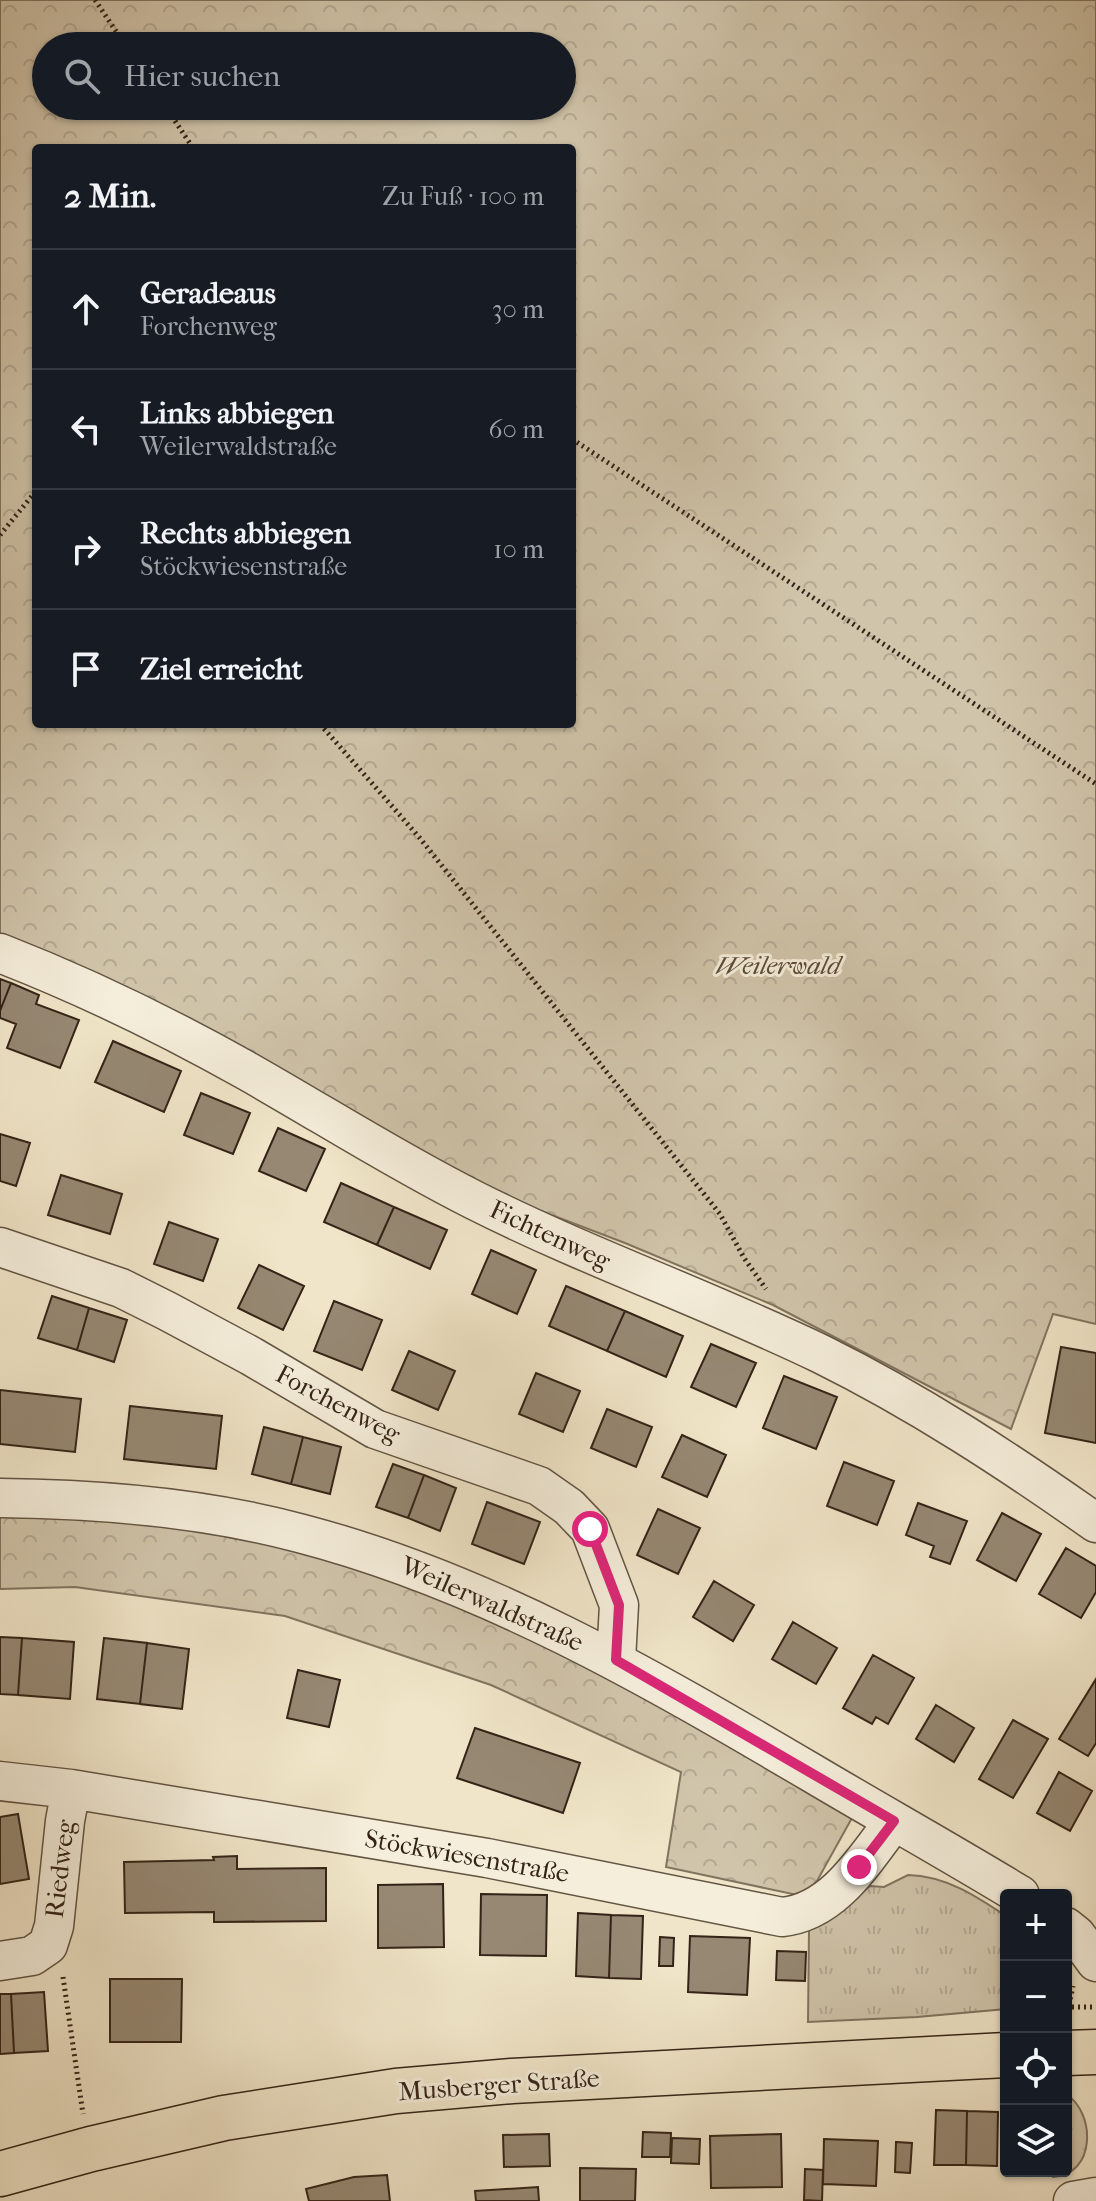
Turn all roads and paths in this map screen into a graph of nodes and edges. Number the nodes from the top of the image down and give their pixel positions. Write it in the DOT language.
graph roads {
  1 [pos="95,0"];
  2 [pos="117,32"];
  3 [pos="174,120"];
  4 [pos="190,144"];
  5 [pos="576,442"];
  6 [pos="32,496"];
  7 [pos="0,535"];
  8 [pos="324,728"];
  9 [pos="1096,784"];
  10 [pos="0,953"];
  11 [pos="0,1247"];
  12 [pos="771,1331"];
  13 [pos="0,1498"];
  14 [pos="1096,1523"];
  15 [pos="616,1660"];
  16 [pos="0,1781"];
  17 [pos="71,1789"];
  18 [pos="894,1821"];
  19 [pos="1010,1889"];
  20 [pos="1072,1932"];
  21 [pos="48,1945"];
  22 [pos="0,1961"];
  23 [pos="1096,1962"];
  24 [pos="1072,2007"];
  25 [pos="1096,2007"];
  26 [pos="1096,2052"];
  27 [pos="1072,2053"];
  28 [pos="1000,2055"];
  29 [pos="83,2114"];
  30 [pos="0,2174"];
  31 [pos="1096,2197"];
  32 [pos="1073,2201"];
  1 -- 2 [label="path"];
  3 -- 4 [label="path"];
  5 -- 9 [label="path"];
  6 -- 7 [label="path"];
  8 -- 12 [label="path"];
  10 -- 12 [label="street, Fichtenweg"];
  11 -- 15 [label="street, Forchenweg"];
  12 -- 14 [label="street, Fichtenweg"];
  13 -- 15 [label="street, Weilerwaldstraße"];
  15 -- 18 [label="street, Weilerwaldstraße"];
  16 -- 17 [label="street, Stöckwiesenstraße"];
  17 -- 18 [label="street, Stöckwiesenstraße"];
  17 -- 21 [label="street, Riedweg"];
  18 -- 19 [label="street, Weilerwaldstraße"];
  20 -- 23 [label="street"];
  21 -- 22 [label="street, Riedweg"];
  21 -- 29 [label="path"];
  24 -- 25 [label="path"];
  26 -- 27 [label="main road"];
  28 -- 30 [label="main road, Musberger Straße"];
  31 -- 32 [label="street"];
}
